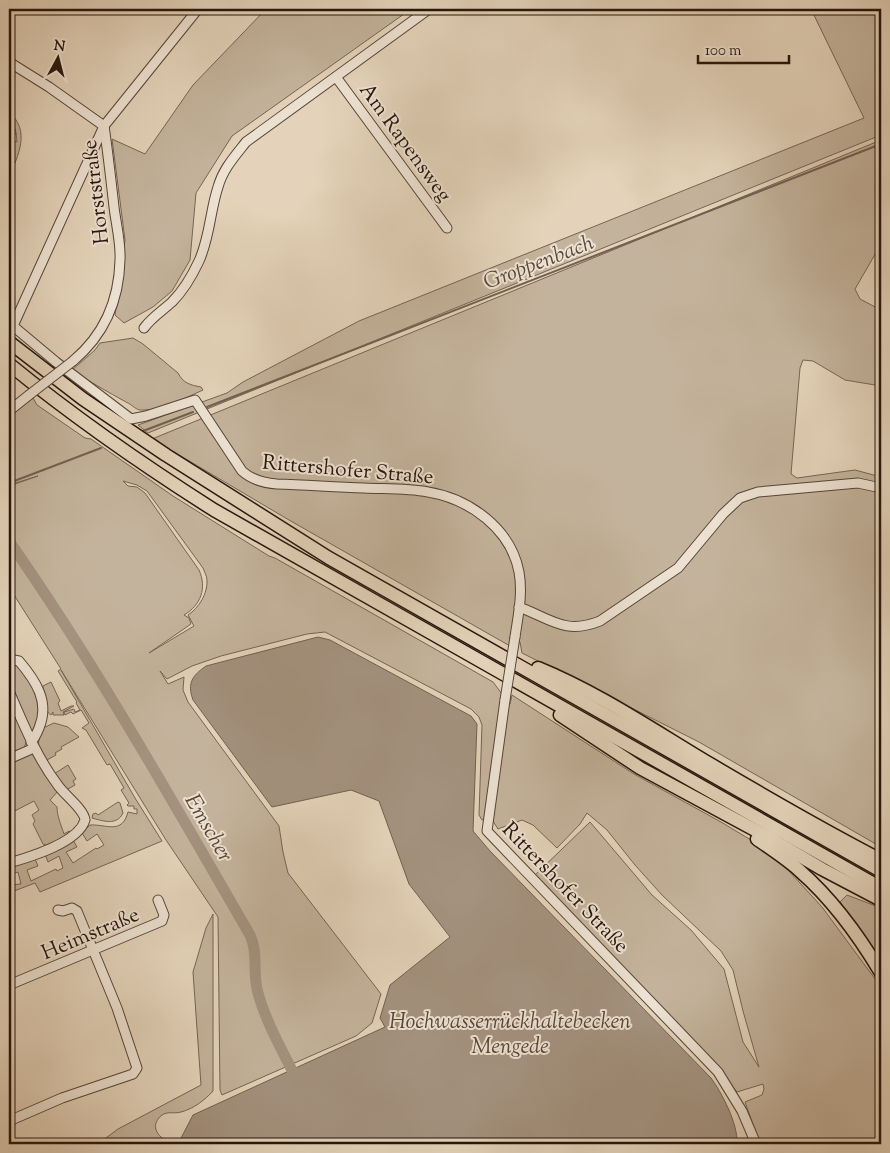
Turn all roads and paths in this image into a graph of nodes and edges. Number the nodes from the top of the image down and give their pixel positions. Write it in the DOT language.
graph roads {
  1 [pos="184,9"];
  2 [pos="198,9"];
  3 [pos="429,9"];
  4 [pos="190,17"];
  5 [pos="9,62"];
  6 [pos="336,77"];
  7 [pos="104,126"];
  8 [pos="447,228"];
  9 [pos="20,311"];
  10 [pos="144,328"];
  11 [pos="9,342"];
  12 [pos="9,364"];
  13 [pos="9,411"];
  14 [pos="881,488"];
  15 [pos="519,608"];
  16 [pos="489,648"];
  17 [pos="9,659"];
  18 [pos="9,692"];
  19 [pos="534,692"];
  20 [pos="33,745"];
  21 [pos="9,759"];
  22 [pos="731,819"];
  23 [pos="881,860"];
  24 [pos="9,863"];
  25 [pos="881,871"];
  26 [pos="881,888"];
  27 [pos="158,900"];
  28 [pos="881,900"];
  29 [pos="58,910"];
  30 [pos="93,950"];
  31 [pos="881,973"];
  32 [pos="9,985"];
  33 [pos="9,1120"];
  34 [pos="756,1144"];
  1 -- 4 [label="street"];
  2 -- 4 [label="street"];
  3 -- 6 [label="street, Am Rapensweg"];
  4 -- 7 [label="street"];
  5 -- 7 [label="street"];
  6 -- 8 [label="street, Am Rapensweg"];
  6 -- 10 [label="street, Am Rapensweg"];
  7 -- 9 [label="street, Horststraße"];
  7 -- 13 [label="street, Horststraße, bridge"];
  9 -- 15 [label="street, Rittershofer Straße"];
  11 -- 16 [label="highway"];
  12 -- 19 [label="highway"];
  14 -- 15 [label="street"];
  15 -- 34 [label="street, Rittershofer Straße, bridge"];
  16 -- 23 [label="highway"];
  16 -- 25 [label="highway"];
  17 -- 20 [label="street"];
  18 -- 20 [label="street"];
  19 -- 22 [label="highway"];
  19 -- 26 [label="highway"];
  20 -- 21 [label="street"];
  20 -- 24 [label="street"];
  22 -- 28 [label="highway"];
  22 -- 31 [label="highway"];
  27 -- 30 [label="street, Heimstraße"];
  29 -- 30 [label="street"];
  30 -- 32 [label="street, Heimstraße"];
  30 -- 33 [label="street"];
}
